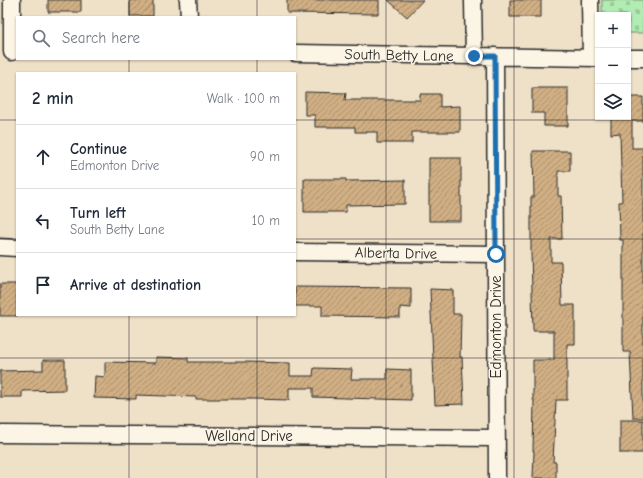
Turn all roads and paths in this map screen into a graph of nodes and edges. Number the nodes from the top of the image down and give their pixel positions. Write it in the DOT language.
graph roads {
  1 [pos="12,0"];
  2 [pos="188,0"];
  3 [pos="473,0"];
  4 [pos="590,0"];
  5 [pos="189,16"];
  6 [pos="10,52"];
  7 [pos="296,53"];
  8 [pos="474,56"];
  9 [pos="495,56"];
  10 [pos="594,58"];
  11 [pos="631,58"];
  12 [pos="643,58"];
  13 [pos="0,247"];
  14 [pos="16,248"];
  15 [pos="296,252"];
  16 [pos="496,254"];
  17 [pos="0,434"];
  18 [pos="497,438"];
  19 [pos="497,478"];
  1 -- 6 [label="street"];
  2 -- 5 [label="street"];
  3 -- 8 [label="street"];
  4 -- 10 [label="street"];
  7 -- 8 [label="street, South Betty Lane"];
  8 -- 9 [label="street, South Betty Lane"];
  9 -- 10 [label="street, South Betty Lane"];
  9 -- 16 [label="street, Edmonton Drive"];
  11 -- 12 [label="street"];
  13 -- 14 [label="street"];
  15 -- 16 [label="street, Alberta Drive"];
  16 -- 18 [label="street, Edmonton Drive"];
  17 -- 18 [label="street, Welland Drive"];
  18 -- 19 [label="street, Edmonton Drive"];
}
